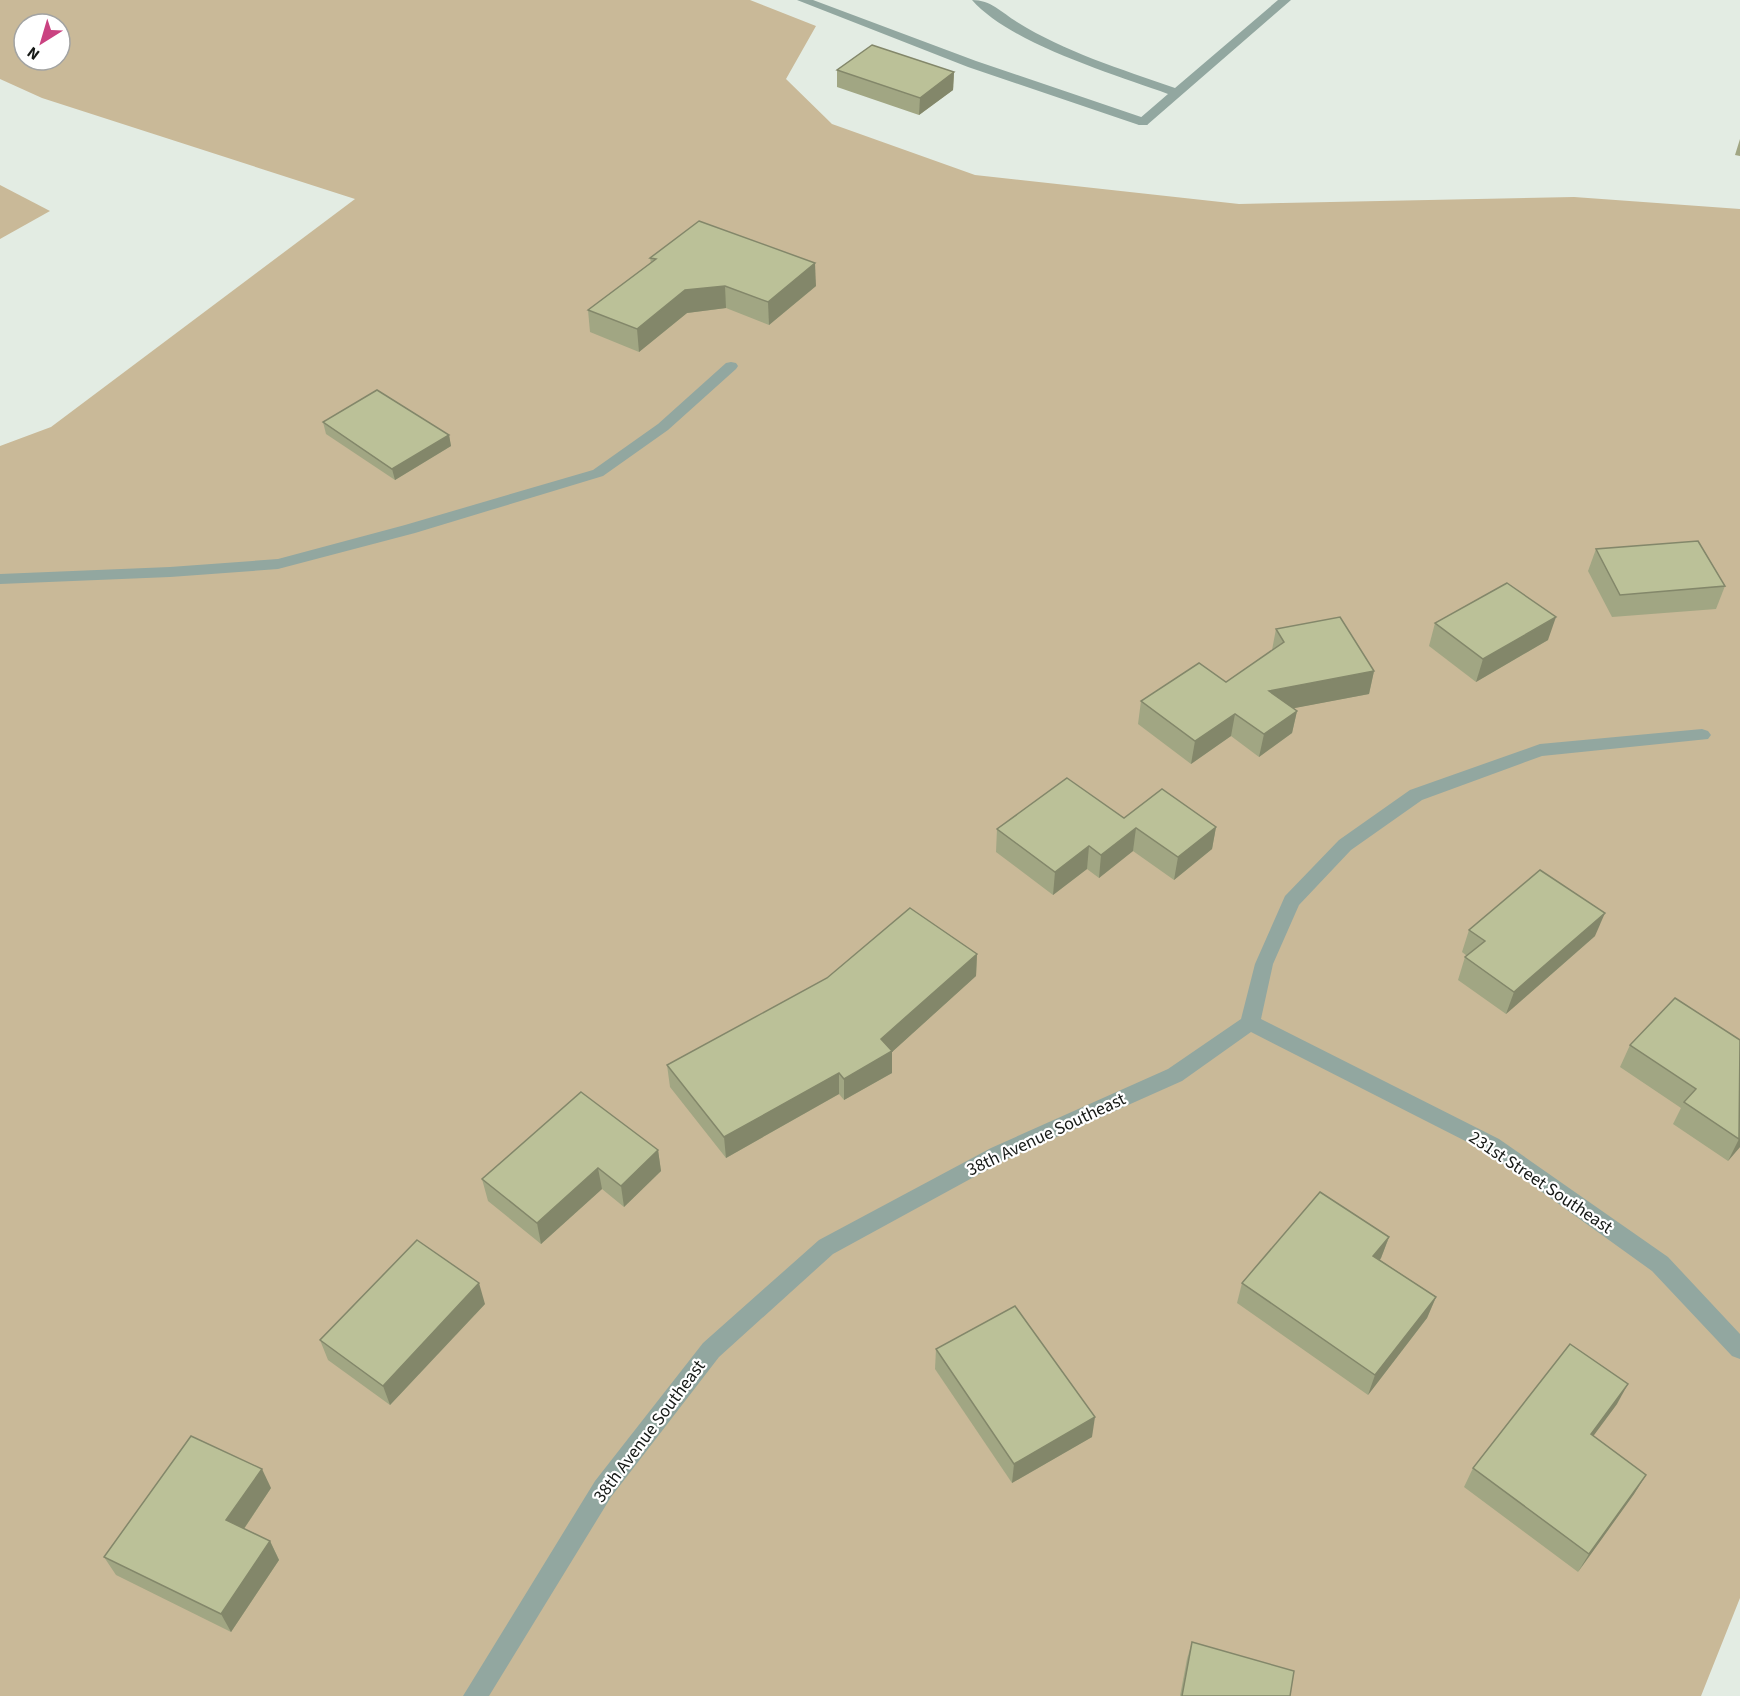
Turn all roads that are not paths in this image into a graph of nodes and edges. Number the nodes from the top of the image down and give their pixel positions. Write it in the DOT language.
graph roads {
  1 [pos="803,0"];
  2 [pos="978,0"];
  3 [pos="1285,0"];
  4 [pos="1177,93"];
  5 [pos="731,366"];
  6 [pos="0,579"];
  7 [pos="1702,735"];
  8 [pos="1250,1023"];
  9 [pos="1740,1349"];
  10 [pos="475,1696"];
  1 -- 4 [label="street"];
  2 -- 4 [label="street"];
  3 -- 4 [label="street"];
  5 -- 6 [label="street"];
  7 -- 8 [label="street"];
  8 -- 9 [label="street, 231st Street Southeast"];
  8 -- 10 [label="street, 38th Avenue Southeast"];
}
